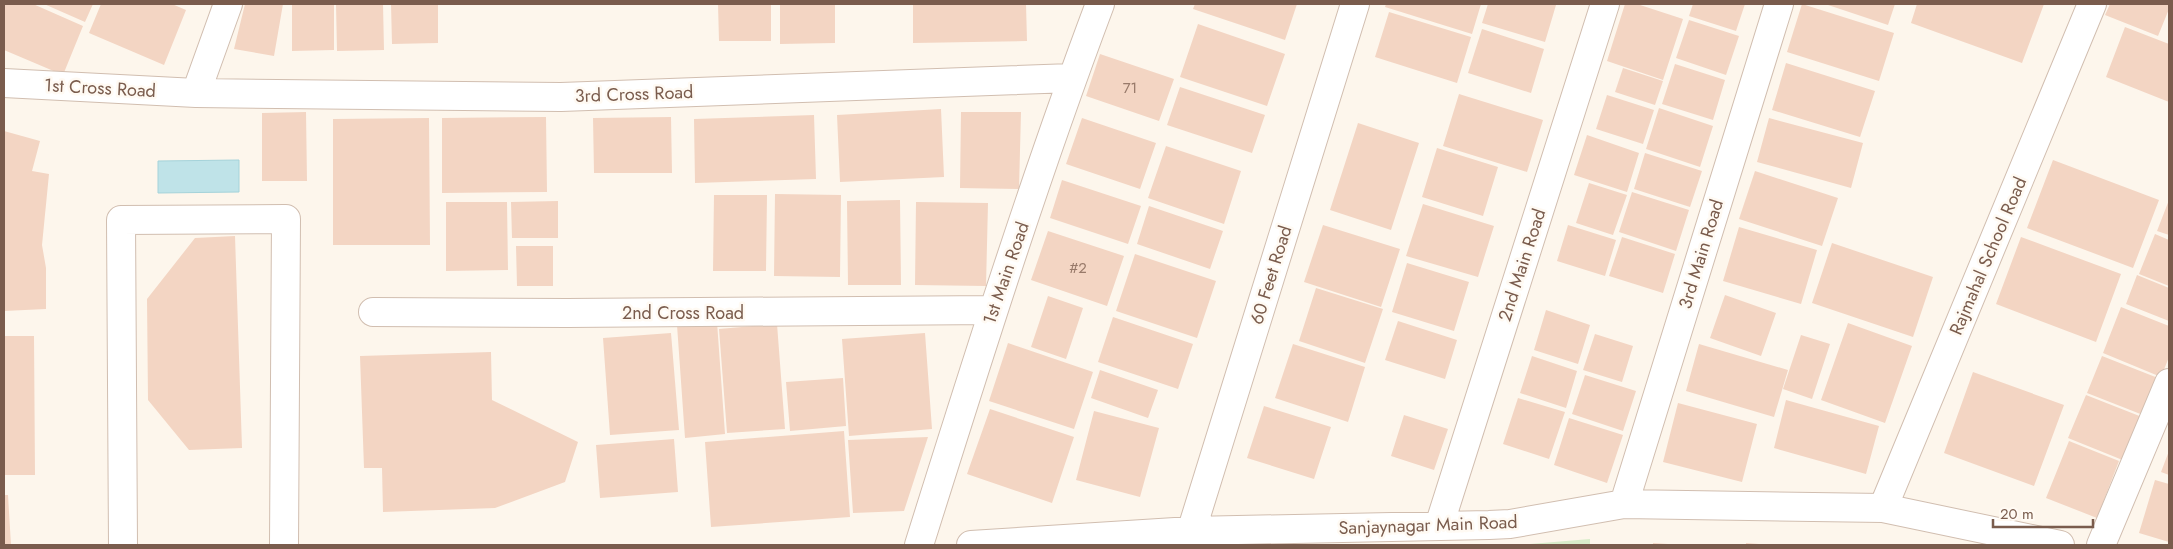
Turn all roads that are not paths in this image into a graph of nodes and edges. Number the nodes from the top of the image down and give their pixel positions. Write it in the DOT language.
graph roads {
  1 [pos="228,4"];
  2 [pos="1100,4"];
  3 [pos="1355,4"];
  4 [pos="1605,4"];
  5 [pos="1779,4"];
  6 [pos="2092,4"];
  7 [pos="1072,78"];
  8 [pos="4,83"];
  9 [pos="196,93"];
  10 [pos="993,310"];
  11 [pos="373,312"];
  12 [pos="2169,383"];
  13 [pos="1624,504"];
  14 [pos="1883,508"];
  15 [pos="1439,526"];
  16 [pos="1189,538"];
  17 [pos="2005,539"];
  18 [pos="123,545"];
  19 [pos="284,545"];
  20 [pos="919,545"];
  21 [pos="971,545"];
  22 [pos="2060,545"];
  23 [pos="2101,545"];
  1 -- 9 [label="street"];
  2 -- 7 [label="street, 1st Main Road"];
  3 -- 16 [label="street, 60 Feet Road"];
  4 -- 15 [label="street, 2nd Main Road"];
  5 -- 13 [label="street, 3rd Main Road"];
  6 -- 14 [label="street, Rajmahal School Road"];
  7 -- 9 [label="street, 3rd Cross Road"];
  7 -- 10 [label="street, 1st Main Road"];
  8 -- 9 [label="street, 1st Cross Road"];
  10 -- 11 [label="street, 2nd Cross Road"];
  10 -- 20 [label="street, 1st Main Road"];
  12 -- 23 [label="street"];
  13 -- 14 [label="street, Sanjaynagar Main Road"];
  13 -- 15 [label="street, Sanjaynagar Main Road"];
  14 -- 17 [label="street, Sanjaynagar Main Road"];
  15 -- 16 [label="street, Sanjaynagar Main Road"];
  16 -- 21 [label="street, Sanjaynagar Main Road"];
  17 -- 22 [label="street, Sanjaynagar Main Road"];
  18 -- 19 [label="street"];
}
